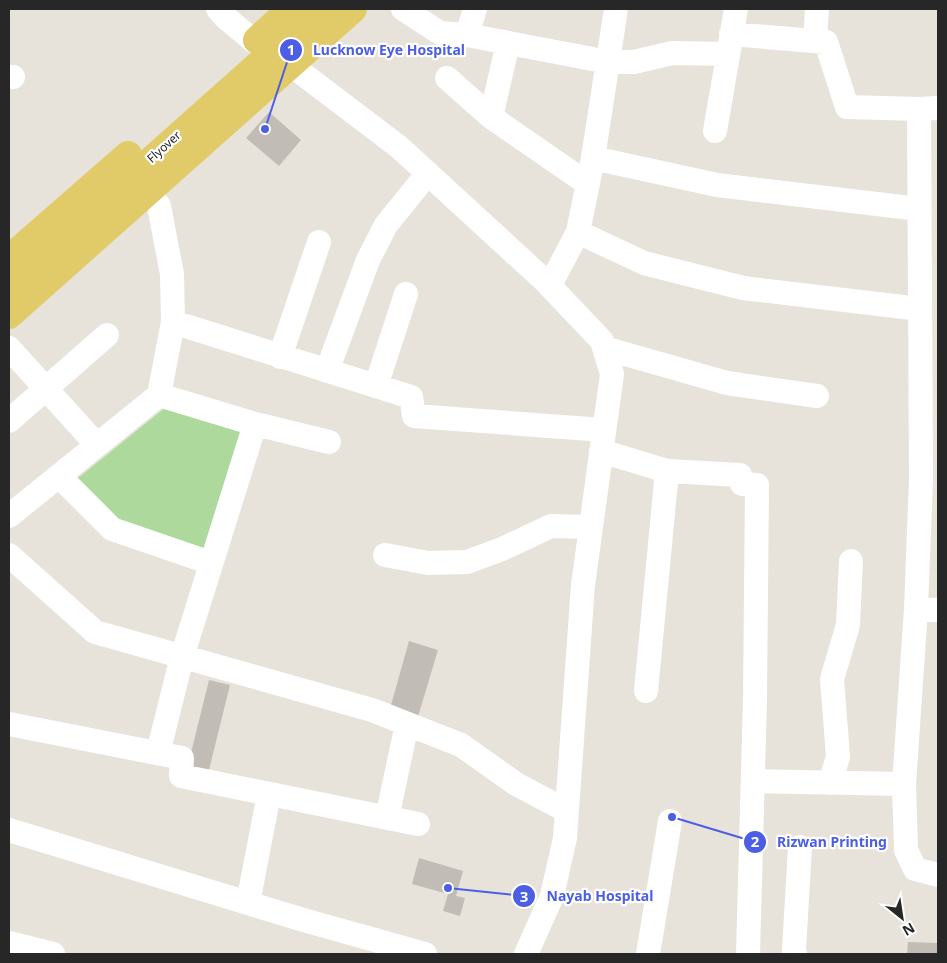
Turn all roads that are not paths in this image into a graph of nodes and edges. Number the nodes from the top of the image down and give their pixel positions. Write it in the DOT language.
graph roads {
  1 [pos="218,9"];
  2 [pos="291,9"];
  3 [pos="321,9"];
  4 [pos="353,9"];
  5 [pos="403,9"];
  6 [pos="476,9"];
  7 [pos="616,9"];
  8 [pos="736,9"];
  9 [pos="817,9"];
  10 [pos="468,35"];
  11 [pos="815,40"];
  12 [pos="256,42"];
  13 [pos="508,43"];
  14 [pos="730,44"];
  15 [pos="608,62"];
  16 [pos="291,65"];
  17 [pos="447,78"];
  18 [pos="928,108"];
  19 [pos="491,117"];
  20 [pos="714,131"];
  21 [pos="593,158"];
  22 [pos="428,173"];
  23 [pos="588,184"];
  24 [pos="148,192"];
  25 [pos="926,222"];
  26 [pos="578,232"];
  27 [pos="319,242"];
  28 [pos="9,259"];
  29 [pos="550,285"];
  30 [pos="9,287"];
  31 [pos="406,294"];
  32 [pos="920,309"];
  33 [pos="9,315"];
  34 [pos="173,322"];
  35 [pos="107,335"];
  36 [pos="9,348"];
  37 [pos="604,348"];
  38 [pos="280,357"];
  39 [pos="327,371"];
  40 [pos="376,386"];
  41 [pos="46,388"];
  42 [pos="159,395"];
  43 [pos="817,396"];
  44 [pos="9,421"];
  45 [pos="255,424"];
  46 [pos="603,441"];
  47 [pos="329,442"];
  48 [pos="98,445"];
  49 [pos="667,471"];
  50 [pos="59,476"];
  51 [pos="929,479"];
  52 [pos="9,516"];
  53 [pos="591,527"];
  54 [pos="9,555"];
  55 [pos="384,555"];
  56 [pos="851,561"];
  57 [pos="211,563"];
  58 [pos="927,610"];
  59 [pos="182,657"];
  60 [pos="646,692"];
  61 [pos="9,724"];
  62 [pos="407,724"];
  63 [pos="158,753"];
  64 [pos="753,781"];
  65 [pos="830,783"];
  66 [pos="904,784"];
  67 [pos="269,794"];
  68 [pos="567,811"];
  69 [pos="387,818"];
  70 [pos="670,821"];
  71 [pos="418,824"];
  72 [pos="9,830"];
  73 [pos="800,847"];
  74 [pos="938,875"];
  75 [pos="248,903"];
  76 [pos="9,943"];
  77 [pos="52,954"];
  78 [pos="425,954"];
  79 [pos="526,954"];
  80 [pos="648,954"];
  81 [pos="748,954"];
  82 [pos="795,954"];
  1 -- 12 [label="street"];
  2 -- 12 [label="main road"];
  3 -- 30 [label="main road, Flyover"];
  4 -- 16 [label="main road"];
  5 -- 10 [label="street"];
  6 -- 10 [label="street"];
  7 -- 15 [label="street"];
  8 -- 14 [label="street"];
  9 -- 11 [label="street"];
  10 -- 13 [label="street"];
  11 -- 14 [label="street"];
  11 -- 18 [label="street"];
  12 -- 16 [label="street"];
  12 -- 28 [label="main road"];
  13 -- 15 [label="street"];
  13 -- 19 [label="street"];
  14 -- 15 [label="street"];
  14 -- 20 [label="street"];
  15 -- 21 [label="street"];
  16 -- 22 [label="street"];
  16 -- 24 [label="main road"];
  17 -- 19 [label="street"];
  18 -- 25 [label="street"];
  19 -- 23 [label="street"];
  21 -- 23 [label="street"];
  21 -- 25 [label="street"];
  22 -- 29 [label="street"];
  22 -- 39 [label="street"];
  23 -- 26 [label="street"];
  24 -- 33 [label="main road"];
  24 -- 34 [label="street"];
  25 -- 32 [label="street"];
  26 -- 29 [label="street"];
  26 -- 32 [label="street"];
  27 -- 38 [label="street"];
  29 -- 37 [label="street"];
  31 -- 40 [label="street"];
  32 -- 51 [label="street"];
  34 -- 38 [label="street"];
  34 -- 42 [label="street"];
  35 -- 41 [label="street"];
  36 -- 41 [label="street"];
  37 -- 43 [label="street"];
  37 -- 46 [label="street"];
  38 -- 39 [label="street"];
  39 -- 40 [label="street"];
  40 -- 46 [label="street"];
  41 -- 44 [label="street"];
  41 -- 48 [label="street"];
  42 -- 45 [label="street"];
  42 -- 48 [label="street"];
  45 -- 47 [label="street"];
  45 -- 57 [label="street"];
  46 -- 49 [label="street"];
  46 -- 53 [label="street"];
  48 -- 50 [label="street"];
  49 -- 60 [label="street"];
  49 -- 64 [label="street"];
  50 -- 52 [label="street"];
  50 -- 57 [label="street"];
  51 -- 58 [label="street"];
  53 -- 55 [label="street"];
  53 -- 68 [label="street"];
  54 -- 59 [label="street"];
  56 -- 65 [label="street"];
  57 -- 59 [label="street"];
  58 -- 66 [label="street"];
  59 -- 62 [label="street"];
  59 -- 63 [label="street"];
  61 -- 63 [label="street"];
  62 -- 68 [label="street"];
  62 -- 69 [label="street"];
  63 -- 67 [label="street"];
  64 -- 65 [label="street"];
  64 -- 81 [label="street"];
  65 -- 66 [label="street"];
  66 -- 74 [label="street"];
  67 -- 69 [label="street"];
  67 -- 75 [label="street"];
  68 -- 79 [label="street"];
  69 -- 71 [label="street"];
  70 -- 80 [label="street"];
  72 -- 75 [label="street"];
  73 -- 82 [label="street"];
  75 -- 78 [label="street"];
  76 -- 77 [label="street"];
}
